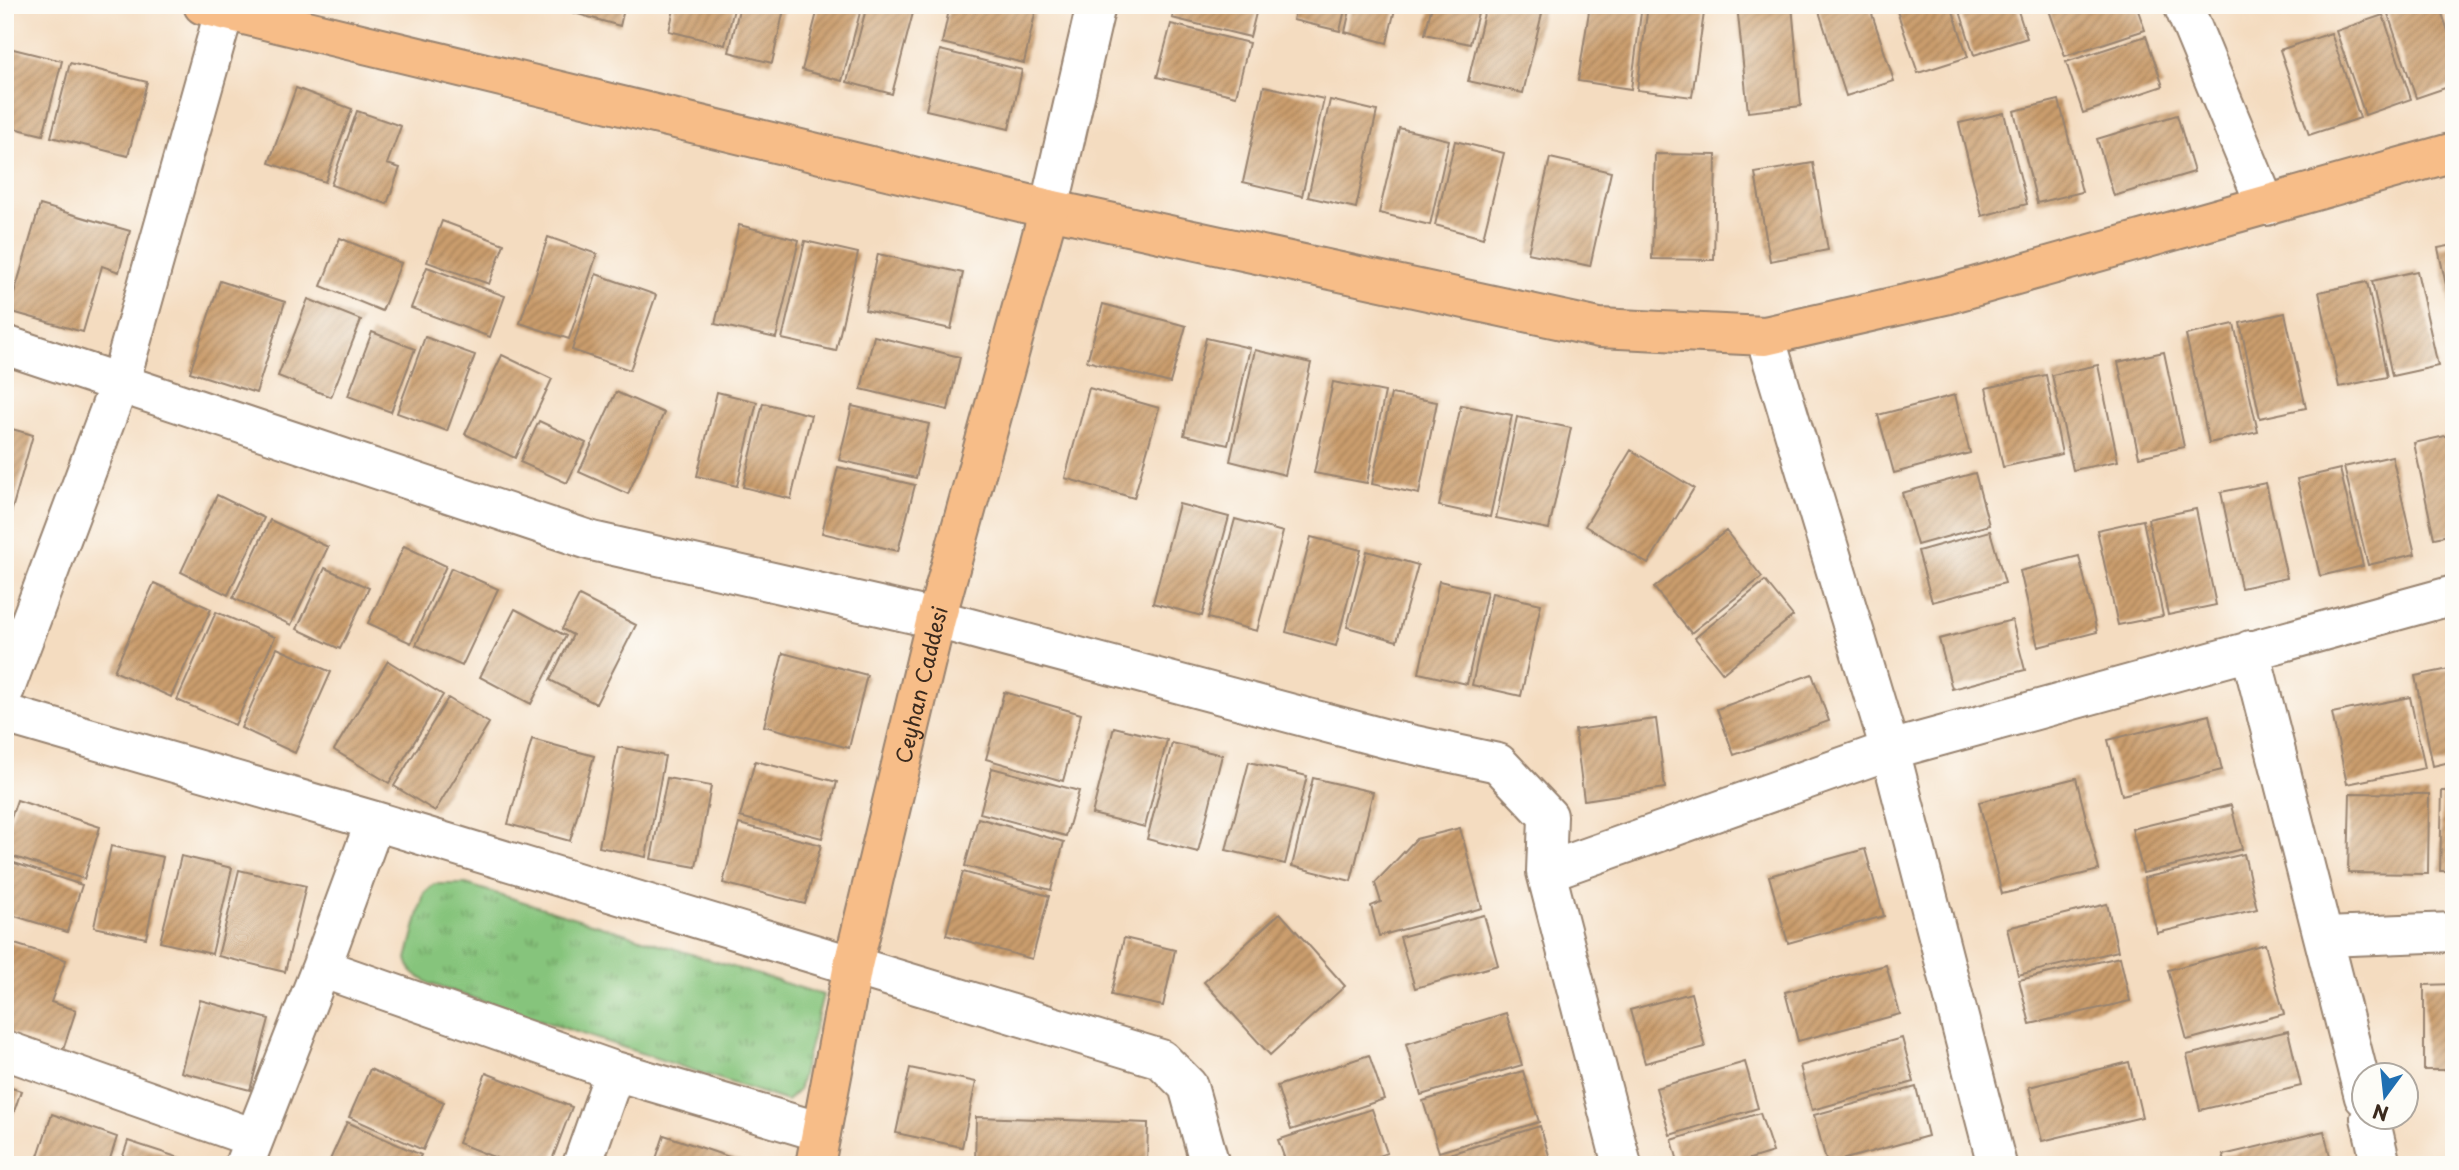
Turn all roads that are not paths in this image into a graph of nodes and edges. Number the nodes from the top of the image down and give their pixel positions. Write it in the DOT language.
graph roads {
  1 [pos="1096,5"];
  2 [pos="2183,5"];
  3 [pos="218,7"];
  4 [pos="2454,152"];
  5 [pos="2266,206"];
  6 [pos="1049,209"];
  7 [pos="1765,336"];
  8 [pos="5,345"];
  9 [pos="120,382"];
  10 [pos="2454,595"];
  11 [pos="936,619"];
  12 [pos="2249,650"];
  13 [pos="5,689"];
  14 [pos="5,714"];
  15 [pos="1890,750"];
  16 [pos="375,821"];
  17 [pos="1546,872"];
  18 [pos="2454,932"];
  19 [pos="2325,937"];
  20 [pos="853,965"];
  21 [pos="321,968"];
  22 [pos="5,1050"];
  23 [pos="2355,1062"];
  24 [pos="615,1071"];
  25 [pos="2373,1132"];
  26 [pos="818,1149"];
  27 [pos="249,1151"];
  28 [pos="582,1165"];
  29 [pos="1210,1165"];
  30 [pos="1622,1165"];
  31 [pos="1997,1165"];
  32 [pos="2381,1165"];
  1 -- 6 [label="street"];
  2 -- 5 [label="street"];
  3 -- 6 [label="main road"];
  3 -- 9 [label="street"];
  4 -- 5 [label="main road"];
  5 -- 7 [label="main road"];
  6 -- 7 [label="main road"];
  6 -- 11 [label="main road, Ceyhan Caddesi"];
  7 -- 15 [label="street"];
  8 -- 9 [label="street"];
  9 -- 11 [label="street"];
  9 -- 13 [label="street"];
  10 -- 12 [label="street"];
  11 -- 17 [label="street"];
  11 -- 20 [label="main road, Ceyhan Caddesi"];
  12 -- 15 [label="street"];
  12 -- 19 [label="street"];
  14 -- 16 [label="street"];
  15 -- 17 [label="street"];
  15 -- 31 [label="street"];
  16 -- 20 [label="street"];
  16 -- 21 [label="street"];
  17 -- 30 [label="street"];
  18 -- 19 [label="street"];
  19 -- 23 [label="street"];
  20 -- 26 [label="main road, Ceyhan Caddesi"];
  20 -- 29 [label="street"];
  21 -- 24 [label="street"];
  21 -- 27 [label="street"];
  22 -- 27 [label="street"];
  24 -- 26 [label="street"];
  24 -- 28 [label="street"];
  25 -- 32 [label="street"];
}
